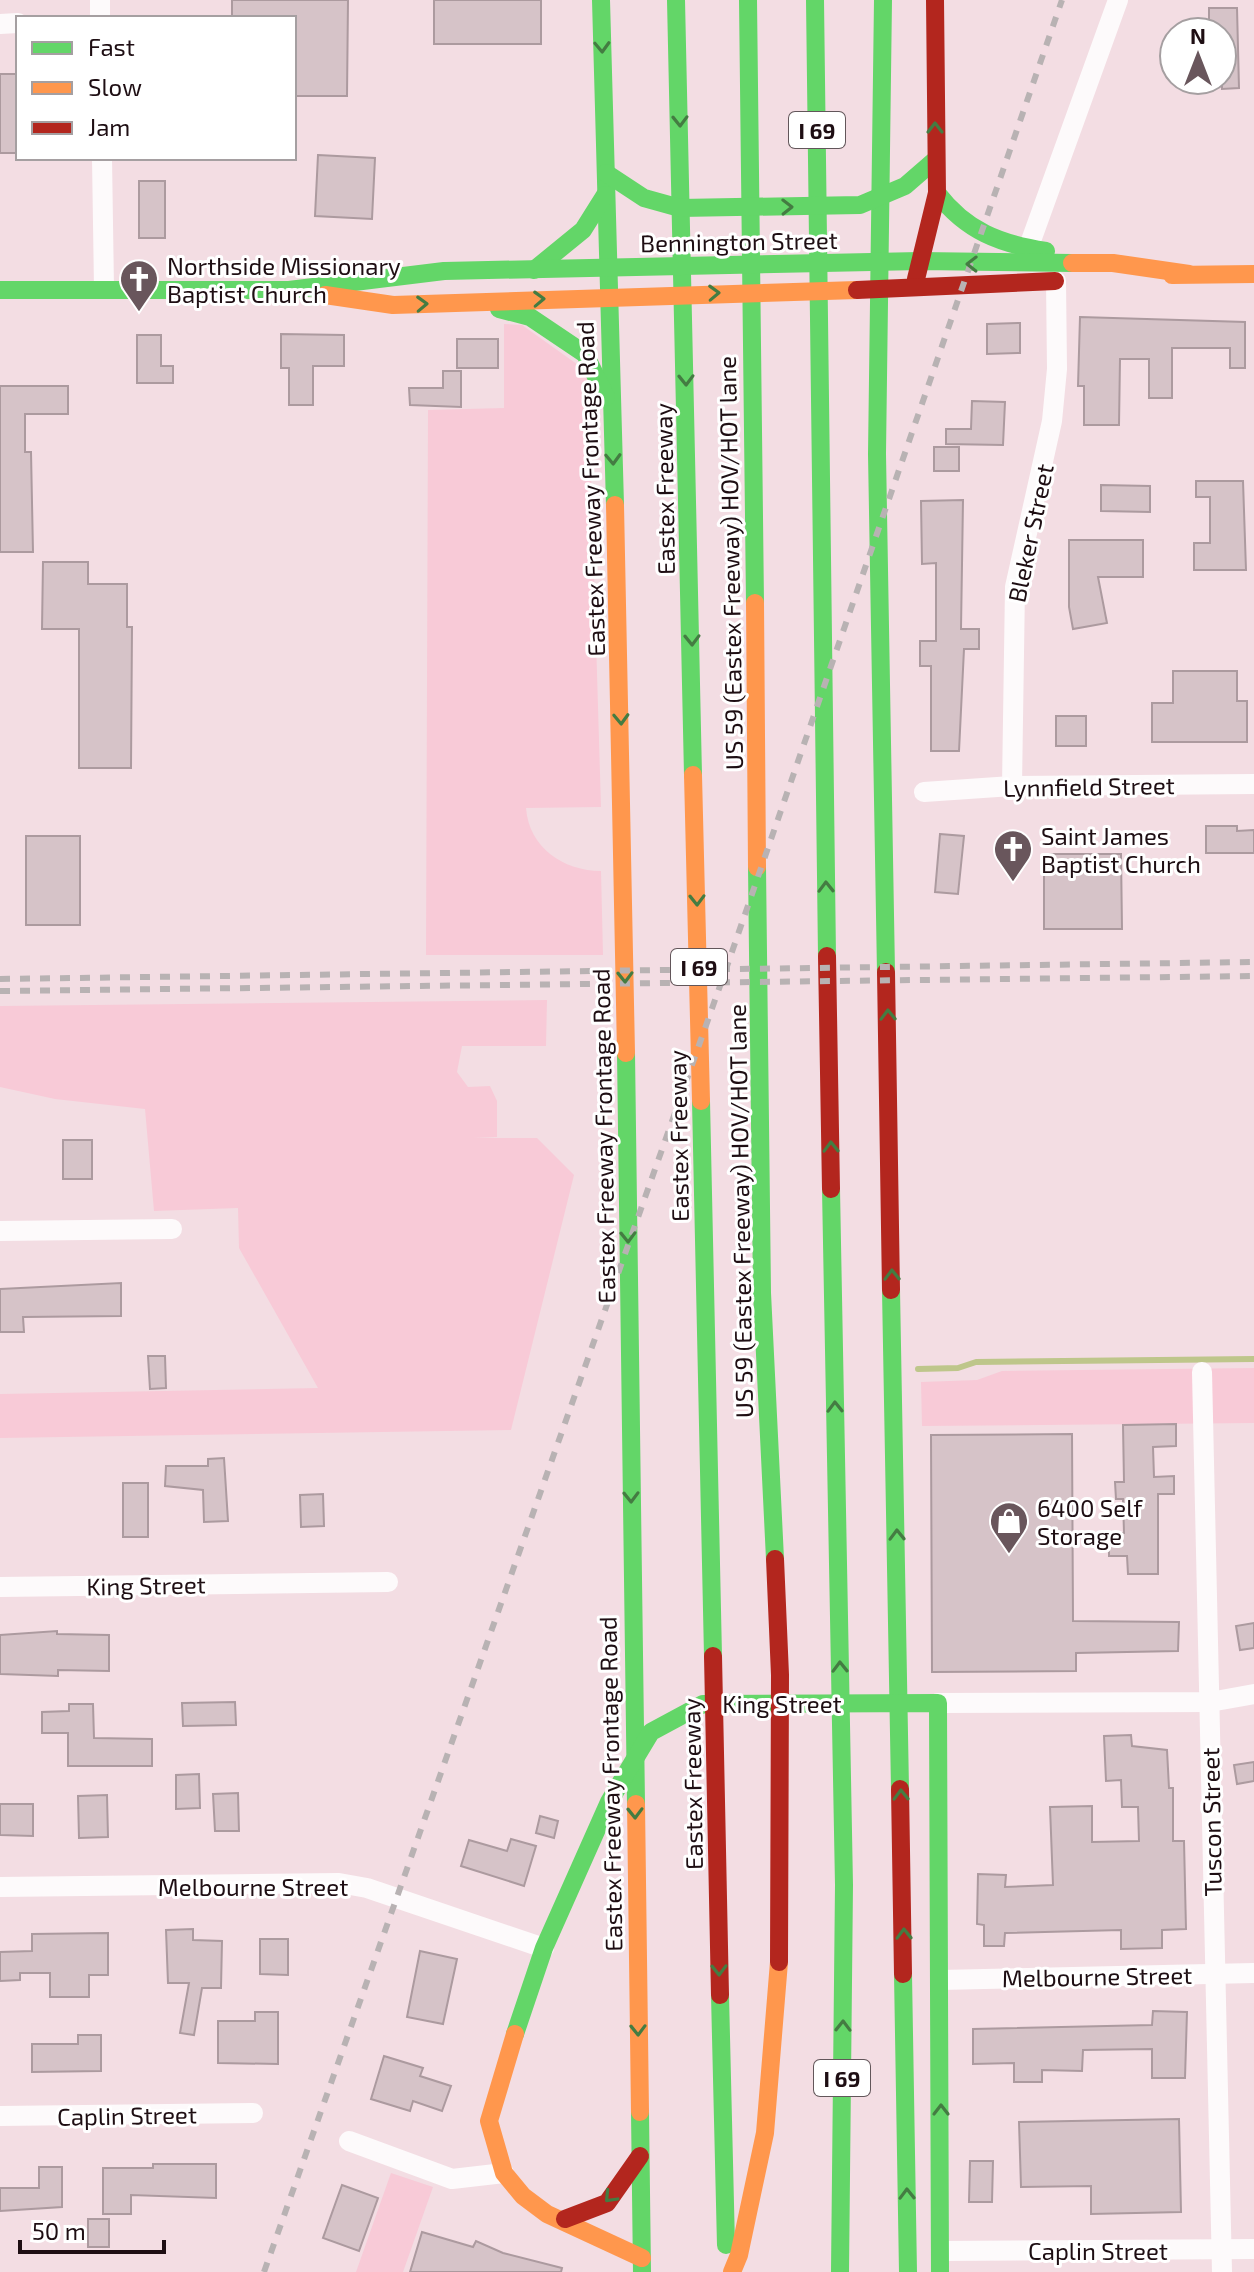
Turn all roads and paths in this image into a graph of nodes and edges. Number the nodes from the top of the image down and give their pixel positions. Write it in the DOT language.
graph roads {
  1 [pos="601,0"];
  2 [pos="748,0"];
  3 [pos="815,0"];
  4 [pos="832,0"];
  5 [pos="883,0"];
  6 [pos="935,0"];
  7 [pos="1118,0"];
  8 [pos="676,4"];
  9 [pos="823,42"];
  10 [pos="102,160"];
  11 [pos="935,160"];
  12 [pos="606,173"];
  13 [pos="937,193"];
  14 [pos="606,194"];
  15 [pos="1025,256"];
  16 [pos="920,261"];
  17 [pos="606,269"];
  18 [pos="534,270"];
  19 [pos="1189,274"];
  20 [pos="1254,274"];
  21 [pos="1056,281"];
  22 [pos="914,287"];
  23 [pos="104,288"];
  24 [pos="0,290"];
  25 [pos="289,290"];
  26 [pos="608,296"];
  27 [pos="471,302"];
  28 [pos="611,408"];
  29 [pos="1254,784"];
  30 [pos="1012,786"];
  31 [pos="924,792"];
  32 [pos="172,1229"];
  33 [pos="0,1231"];
  34 [pos="1202,1372"];
  35 [pos="388,1582"];
  36 [pos="0,1587"];
  37 [pos="1254,1694"];
  38 [pos="1210,1702"];
  39 [pos="938,1703"];
  40 [pos="0,1887"];
  41 [pos="544,1948"];
  42 [pos="1254,1973"];
  43 [pos="1213,1974"];
  44 [pos="940,1980"];
  45 [pos="253,2113"];
  46 [pos="0,2116"];
  47 [pos="349,2141"];
  48 [pos="640,2156"];
  49 [pos="504,2173"];
  50 [pos="565,2219"];
  51 [pos="1221,2249"];
  52 [pos="1254,2249"];
  53 [pos="942,2251"];
  54 [pos="642,2265"];
  55 [pos="729,2272"];
  56 [pos="840,2272"];
  57 [pos="908,2272"];
  58 [pos="940,2272"];
  59 [pos="1222,2272"];
  1 -- 12 [label="main road, Eastex Freeway Frontage Road, one-way"];
  2 -- 55 [label="main road, US 59 (Eastex Freeway) HOV/HOT lane"];
  3 -- 9 [label="main road"];
  4 -- 9 [label="main road"];
  57 -- 5 [label="main road, one-way"];
  11 -- 6 [label="main road, one-way"];
  7 -- 15 [label="street"];
  8 -- 55 [label="main road, Eastex Freeway / I 69, one-way"];
  56 -- 9 [label="main road, I 69, one-way"];
  10 -- 23 [label="street"];
  12 -- 11 [label="main road, one-way"];
  11 -- 13 [label="main road"];
  12 -- 14 [label="main road, Eastex Freeway Frontage Road"];
  13 -- 15 [label="main road"];
  13 -- 16 [label="main road"];
  14 -- 17 [label="main road, Eastex Freeway Frontage Road"];
  14 -- 18 [label="main road"];
  15 -- 16 [label="main road, Bennington Street, one-way"];
  15 -- 19 [label="main road, Bennington Street"];
  16 -- 17 [label="main road, Bennington Street"];
  16 -- 22 [label="main road"];
  17 -- 18 [label="main road, Bennington Street"];
  17 -- 26 [label="main road, Eastex Freeway Frontage Road"];
  18 -- 25 [label="main road, Bennington Street"];
  19 -- 20 [label="main road, Bennington Street"];
  19 -- 21 [label="main road, Bennington Street"];
  21 -- 22 [label="main road, Bennington Street"];
  21 -- 30 [label="street, Bleker Street"];
  26 -- 22 [label="main road, Bennington Street, one-way"];
  23 -- 24 [label="main road, Bennington Street"];
  23 -- 25 [label="main road, Bennington Street"];
  25 -- 27 [label="main road, Bennington Street, one-way"];
  27 -- 26 [label="main road, Bennington Street, one-way"];
  26 -- 28 [label="main road, Eastex Freeway Frontage Road"];
  27 -- 28 [label="main road"];
  28 -- 48 [label="main road, Eastex Freeway Frontage Road, one-way"];
  29 -- 30 [label="street, Lynnfield Street"];
  30 -- 31 [label="street, Lynnfield Street"];
  32 -- 33 [label="street"];
  34 -- 38 [label="street, Tuscon Street"];
  35 -- 36 [label="street, King Street"];
  37 -- 38 [label="street, King Street"];
  38 -- 39 [label="street, King Street"];
  38 -- 43 [label="street, Tuscon Street"];
  39 -- 41 [label="main road, King Street"];
  39 -- 44 [label="main road"];
  40 -- 41 [label="street, Melbourne Street"];
  41 -- 49 [label="main road, King Street"];
  42 -- 43 [label="street, Melbourne Street"];
  43 -- 44 [label="street, Melbourne Street"];
  43 -- 51 [label="street, Tuscon Street"];
  53 -- 44 [label="main road, one-way"];
  45 -- 46 [label="street, Caplin Street"];
  47 -- 49 [label="street"];
  48 -- 50 [label="main road, one-way"];
  48 -- 54 [label="main road, Eastex Freeway Frontage Road"];
  49 -- 50 [label="main road"];
  50 -- 54 [label="main road"];
  51 -- 52 [label="street, Caplin Street"];
  51 -- 53 [label="street, Caplin Street"];
  51 -- 59 [label="street, Tuscon Street"];
  53 -- 58 [label="main road"];
}
